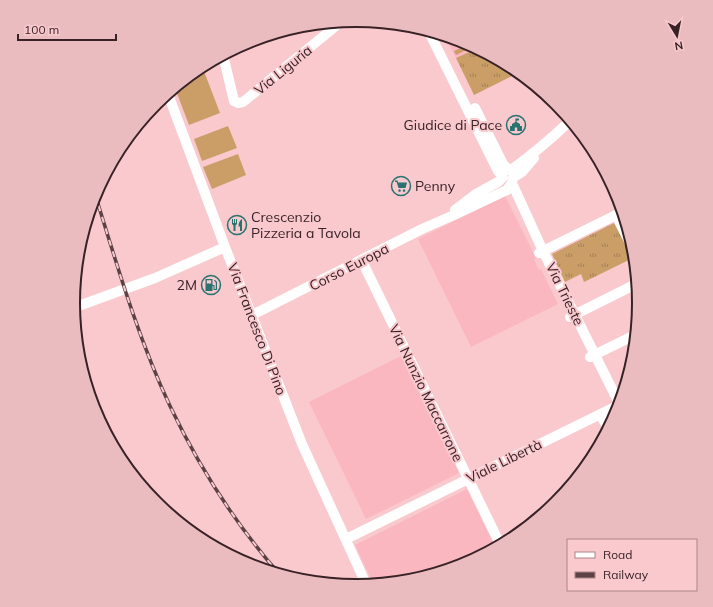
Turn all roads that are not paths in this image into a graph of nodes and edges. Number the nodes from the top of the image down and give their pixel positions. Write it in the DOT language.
graph roads {
  1 [pos="333,28"];
  2 [pos="432,37"];
  3 [pos="441,41"];
  4 [pos="224,61"];
  5 [pos="170,100"];
  6 [pos="566,124"];
  7 [pos="509,177"];
  8 [pos="625,237"];
  9 [pos="225,246"];
  10 [pos="541,252"];
  11 [pos="362,261"];
  12 [pos="632,286"];
  13 [pos="80,305"];
  14 [pos="252,315"];
  15 [pos="573,316"];
  16 [pos="631,337"];
  17 [pos="592,356"];
  18 [pos="615,400"];
  19 [pos="612,408"];
  20 [pos="600,414"];
  21 [pos="605,423"];
  22 [pos="468,479"];
  23 [pos="346,539"];
  24 [pos="498,541"];
  25 [pos="364,580"];
  1 -- 4 [label="street, Via Liguria"];
  2 -- 7 [label="street, Via Trieste"];
  3 -- 7 [label="street, Via Trieste"];
  5 -- 9 [label="street, Via Francesco Di Pino"];
  6 -- 7 [label="street, Corso Europa"];
  7 -- 10 [label="street, Via Trieste"];
  7 -- 11 [label="street, Corso Europa"];
  8 -- 10 [label="street"];
  9 -- 13 [label="street"];
  9 -- 14 [label="street, Via Francesco Di Pino"];
  10 -- 15 [label="street, Via Trieste"];
  11 -- 14 [label="street, Corso Europa"];
  11 -- 22 [label="street, Via Nunzio Maccarrone"];
  12 -- 15 [label="street"];
  14 -- 23 [label="street, Via Francesco Di Pino"];
  15 -- 17 [label="street, Via Trieste"];
  16 -- 17 [label="street"];
  17 -- 18 [label="street, Via Trieste"];
  19 -- 20 [label="street, Viale Libertà"];
  20 -- 21 [label="street"];
  20 -- 22 [label="street, Viale Libertà"];
  22 -- 23 [label="street, Viale Libertà"];
  22 -- 24 [label="street, Via Nunzio Maccarrone"];
  23 -- 25 [label="street, Via Francesco Di Pino"];
}
